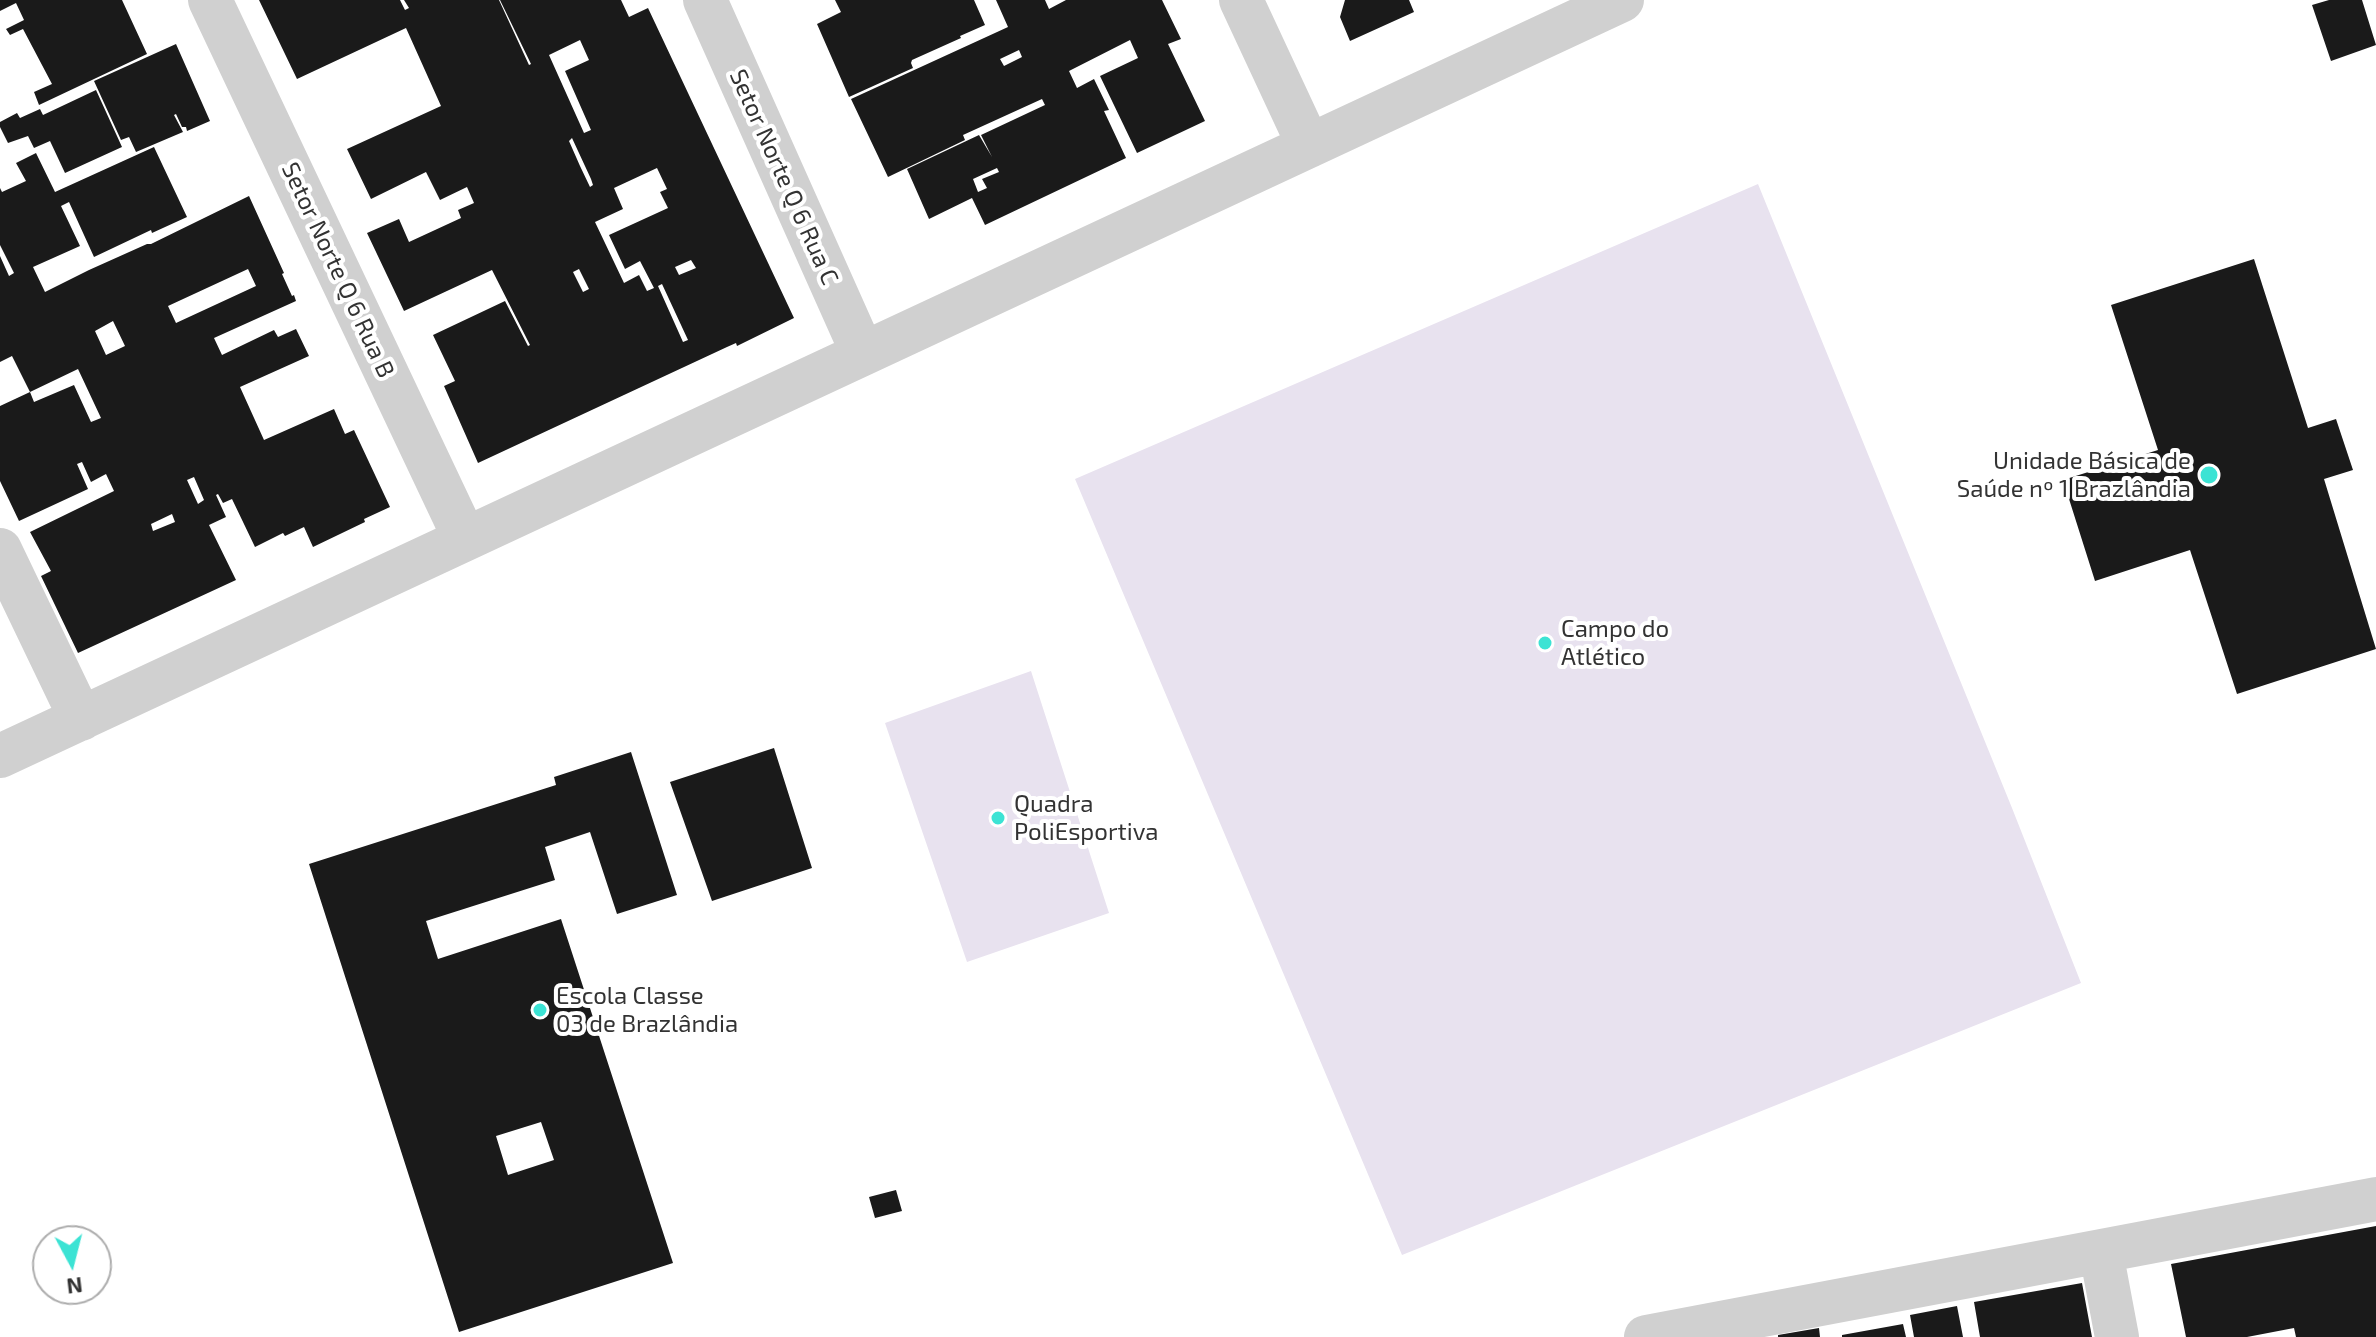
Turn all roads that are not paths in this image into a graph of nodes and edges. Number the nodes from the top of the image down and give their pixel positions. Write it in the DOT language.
graph roads {
  1 [pos="210,0"];
  2 [pos="705,0"];
  3 [pos="1241,0"];
  4 [pos="1622,0"];
  5 [pos="1309,146"];
  6 [pos="863,354"];
  7 [pos="465,539"];
  8 [pos="0,550"];
  9 [pos="81,719"];
  10 [pos="0,756"];
  11 [pos="2376,1199"];
  12 [pos="2101,1252"];
  13 [pos="1669,1335"];
  14 [pos="2117,1337"];
  1 -- 7 [label="street, Setor Norte Q 6 Rua B"];
  2 -- 6 [label="street, Setor Norte Q 6 Rua C"];
  3 -- 5 [label="street"];
  4 -- 5 [label="street"];
  5 -- 6 [label="street"];
  6 -- 7 [label="street"];
  7 -- 9 [label="street"];
  8 -- 9 [label="street"];
  9 -- 10 [label="street"];
  11 -- 12 [label="street"];
  12 -- 13 [label="street"];
  12 -- 14 [label="street"];
}
